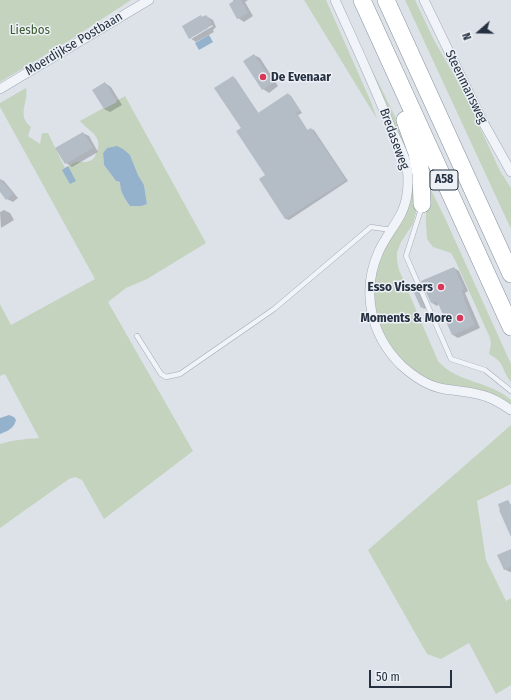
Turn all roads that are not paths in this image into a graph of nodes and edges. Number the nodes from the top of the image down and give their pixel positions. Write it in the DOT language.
graph roads {
  1 [pos="149,0"];
  2 [pos="335,0"];
  3 [pos="362,0"];
  4 [pos="386,0"];
  5 [pos="424,0"];
  6 [pos="376,33"];
  7 [pos="0,89"];
  8 [pos="511,172"];
  9 [pos="422,204"];
  10 [pos="391,230"];
  11 [pos="511,274"];
  12 [pos="511,327"];
  13 [pos="137,336"];
  14 [pos="511,391"];
  15 [pos="511,410"];
  1 -- 7 [label="street, Moerdijkse Postbaan"];
  2 -- 10 [label="street, Bredaseweg"];
  3 -- 6 [label="highway, A58"];
  4 -- 11 [label="highway, A58"];
  5 -- 8 [label="street, Steenmansweg"];
  6 -- 9 [label="highway, A58"];
  6 -- 12 [label="highway, A58"];
  9 -- 14 [label="lane, A58"];
  10 -- 13 [label="lane"];
  10 -- 15 [label="street, Bredaseweg"];
}
